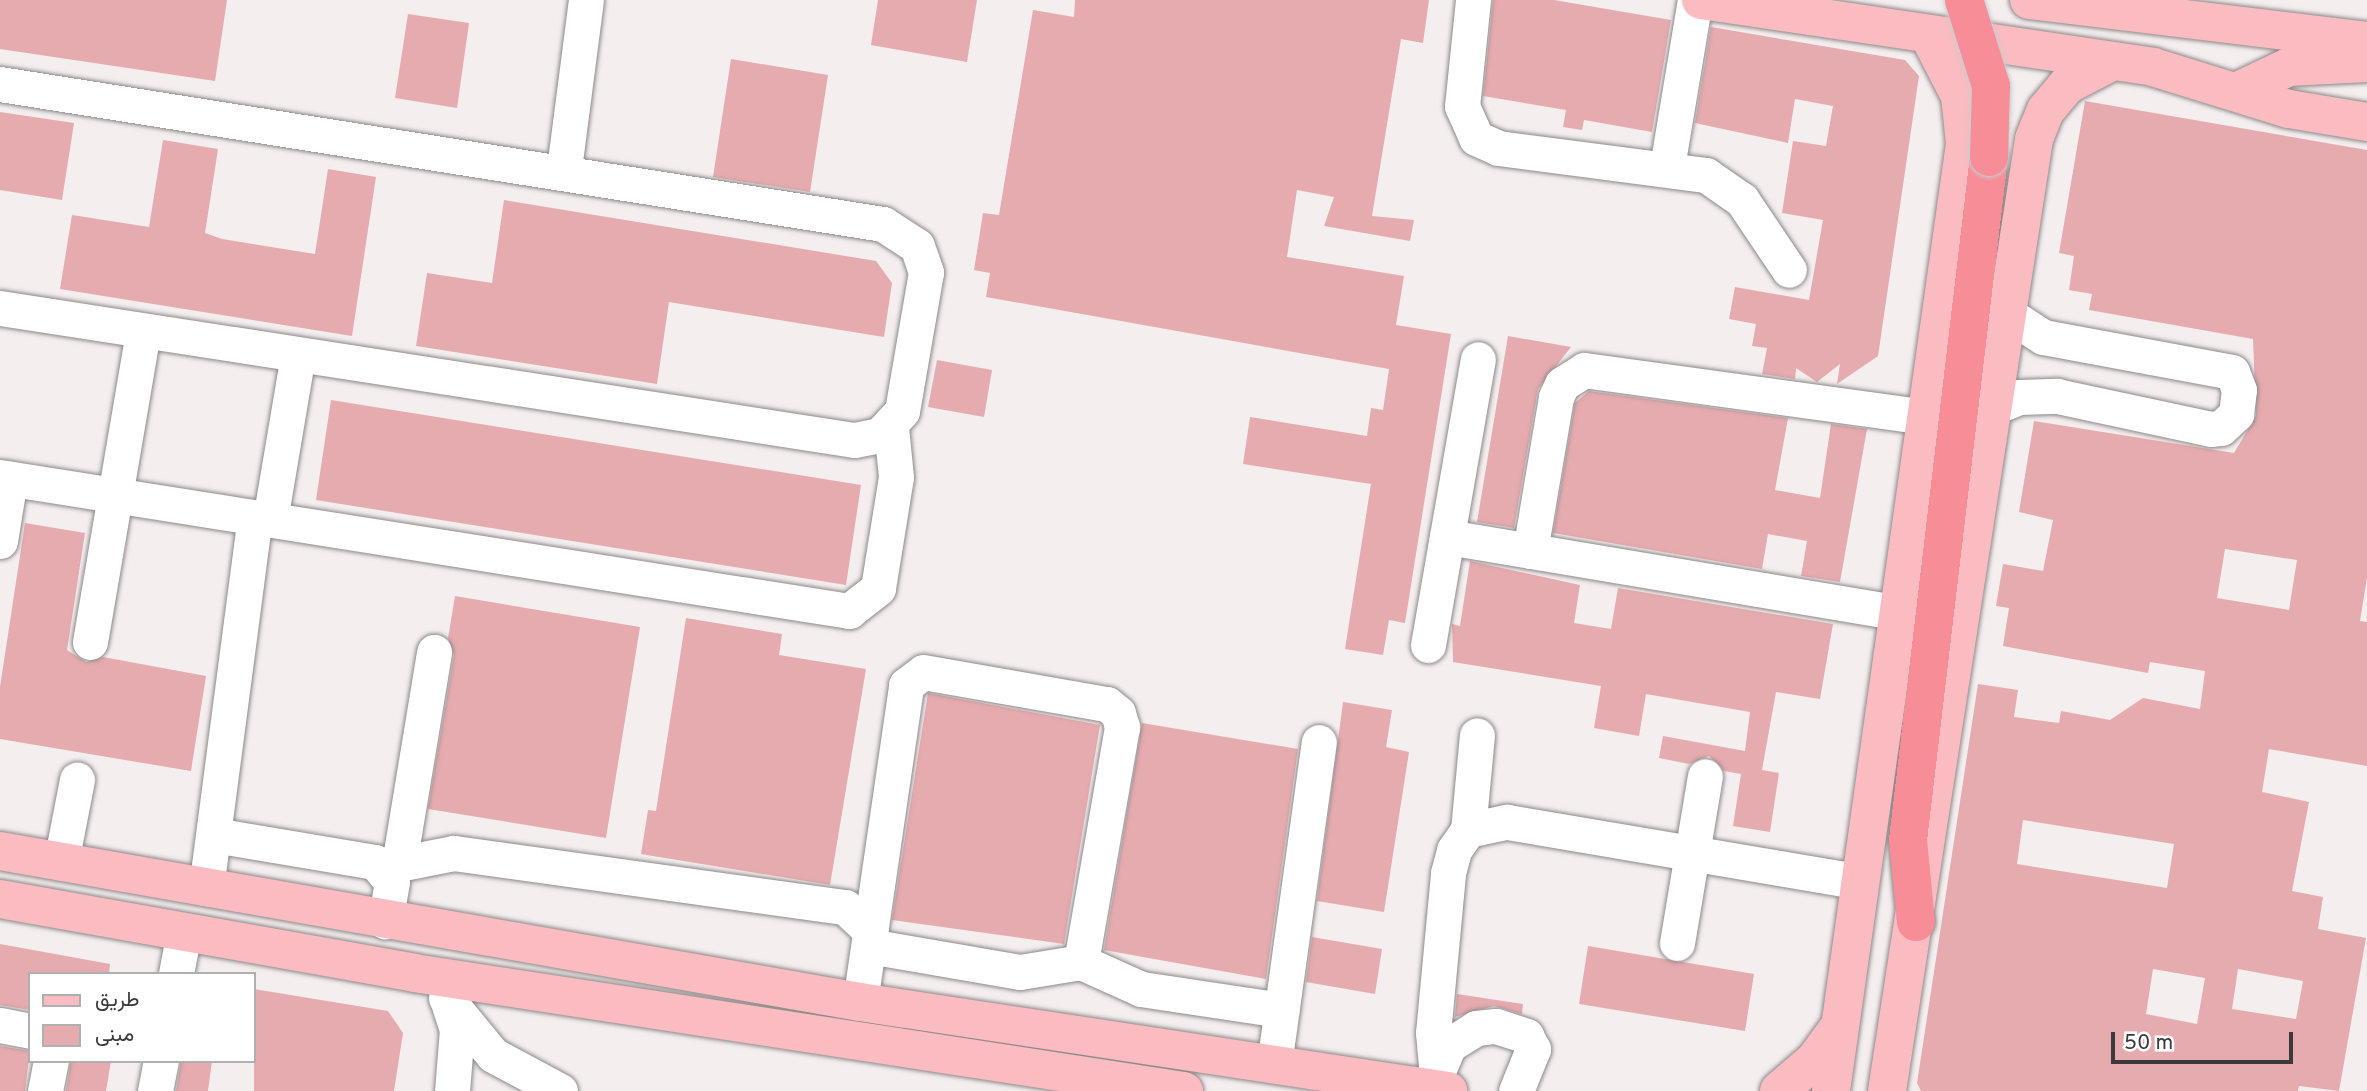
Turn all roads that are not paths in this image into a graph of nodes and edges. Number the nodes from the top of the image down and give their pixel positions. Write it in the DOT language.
graph roads {
  1 [pos="586,0"];
  2 [pos="1473,0"];
  3 [pos="1695,0"];
  4 [pos="1701,0"];
  5 [pos="1964,0"];
  6 [pos="2029,0"];
  7 [pos="1841,10"];
  8 [pos="1928,36"];
  9 [pos="2367,41"];
  10 [pos="2111,62"];
  11 [pos="2367,63"];
  12 [pos="0,84"];
  13 [pos="2236,92"];
  14 [pos="1964,112"];
  15 [pos="2367,121"];
  16 [pos="2039,125"];
  17 [pos="1667,167"];
  18 [pos="564,169"];
  19 [pos="1789,270"];
  20 [pos="0,308"];
  21 [pos="2006,313"];
  22 [pos="143,331"];
  23 [pos="298,355"];
  24 [pos="1478,359"];
  25 [pos="1992,408"];
  26 [pos="1927,416"];
  27 [pos="891,427"];
  28 [pos="5,478"];
  29 [pos="115,495"];
  30 [pos="262,519"];
  31 [pos="1447,537"];
  32 [pos="0,541"];
  33 [pos="1530,551"];
  34 [pos="1897,612"];
  35 [pos="90,642"];
  36 [pos="1428,645"];
  37 [pos="434,652"];
  38 [pos="1477,735"];
  39 [pos="1319,742"];
  40 [pos="1704,776"];
  41 [pos="77,780"];
  42 [pos="1468,830"];
  43 [pos="214,835"];
  44 [pos="0,851"];
  45 [pos="1691,855"];
  46 [pos="61,862"];
  47 [pos="391,865"];
  48 [pos="1860,882"];
  49 [pos="206,888"];
  50 [pos="0,898"];
  51 [pos="385,921"];
  52 [pos="1916,922"];
  53 [pos="184,932"];
  54 [pos="870,939"];
  55 [pos="1677,943"];
  56 [pos="1081,962"];
  57 [pos="176,972"];
  58 [pos="414,973"];
  59 [pos="446,998"];
  60 [pos="860,1002"];
  61 [pos="1281,1010"];
  62 [pos="1840,1025"];
  63 [pos="0,1026"];
  64 [pos="28,1031"];
  65 [pos="1895,1043"];
  66 [pos="51,1063"];
  67 [pos="161,1063"];
  68 [pos="1274,1065"];
  69 [pos="1439,1082"];
  70 [pos="45,1091"];
  71 [pos="155,1091"];
  72 [pos="452,1091"];
  73 [pos="560,1091"];
  74 [pos="1184,1091"];
  75 [pos="1516,1091"];
  76 [pos="1779,1091"];
  77 [pos="1831,1091"];
  78 [pos="1887,1091"];
  79 [pos="1909,1091"];
  1 -- 18 [label="street"];
  2 -- 17 [label="street"];
  3 -- 17 [label="street"];
  4 -- 7 [label="main road"];
  5 -- 52 [label="highway, bridge"];
  6 -- 9 [label="main road"];
  7 -- 8 [label="main road"];
  8 -- 10 [label="main road"];
  8 -- 14 [label="main road"];
  10 -- 13 [label="main road"];
  10 -- 16 [label="main road"];
  11 -- 13 [label="main road"];
  12 -- 18 [label="street"];
  13 -- 15 [label="main road"];
  14 -- 16 [label="main road"];
  14 -- 26 [label="main road"];
  16 -- 21 [label="main road"];
  17 -- 19 [label="street"];
  18 -- 27 [label="street"];
  20 -- 22 [label="street"];
  21 -- 25 [label="main road"];
  21 -- 25 [label="street"];
  22 -- 23 [label="street"];
  22 -- 29 [label="street"];
  23 -- 27 [label="street"];
  23 -- 30 [label="street"];
  24 -- 31 [label="street"];
  25 -- 52 [label="main road"];
  26 -- 33 [label="street"];
  26 -- 34 [label="main road"];
  27 -- 30 [label="street"];
  28 -- 29 [label="street"];
  28 -- 32 [label="street"];
  29 -- 30 [label="street"];
  29 -- 35 [label="street"];
  30 -- 43 [label="street"];
  31 -- 33 [label="street"];
  31 -- 36 [label="street"];
  33 -- 34 [label="street"];
  34 -- 48 [label="main road"];
  37 -- 47 [label="street"];
  38 -- 42 [label="street"];
  39 -- 61 [label="street"];
  40 -- 45 [label="street"];
  41 -- 46 [label="street"];
  42 -- 45 [label="street"];
  42 -- 69 [label="street"];
  43 -- 47 [label="street"];
  43 -- 49 [label="street"];
  44 -- 46 [label="main road"];
  45 -- 48 [label="street"];
  45 -- 55 [label="street"];
  46 -- 49 [label="main road"];
  47 -- 51 [label="street"];
  47 -- 54 [label="street"];
  48 -- 62 [label="main road"];
  49 -- 51 [label="main road"];
  50 -- 53 [label="main road"];
  51 -- 60 [label="main road"];
  52 -- 65 [label="main road"];
  53 -- 57 [label="street"];
  53 -- 58 [label="main road"];
  54 -- 56 [label="street"];
  54 -- 56 [label="street"];
  54 -- 60 [label="street"];
  56 -- 61 [label="street"];
  58 -- 59 [label="street"];
  58 -- 74 [label="main road"];
  59 -- 72 [label="street"];
  59 -- 73 [label="street"];
  60 -- 68 [label="main road"];
  61 -- 68 [label="street"];
  62 -- 76 [label="main road"];
  62 -- 77 [label="main road"];
  63 -- 64 [label="street"];
  65 -- 78 [label="main road"];
  65 -- 79 [label="main road"];
  66 -- 70 [label="street"];
  67 -- 71 [label="street"];
  68 -- 69 [label="main road"];
  69 -- 75 [label="street"];
}
